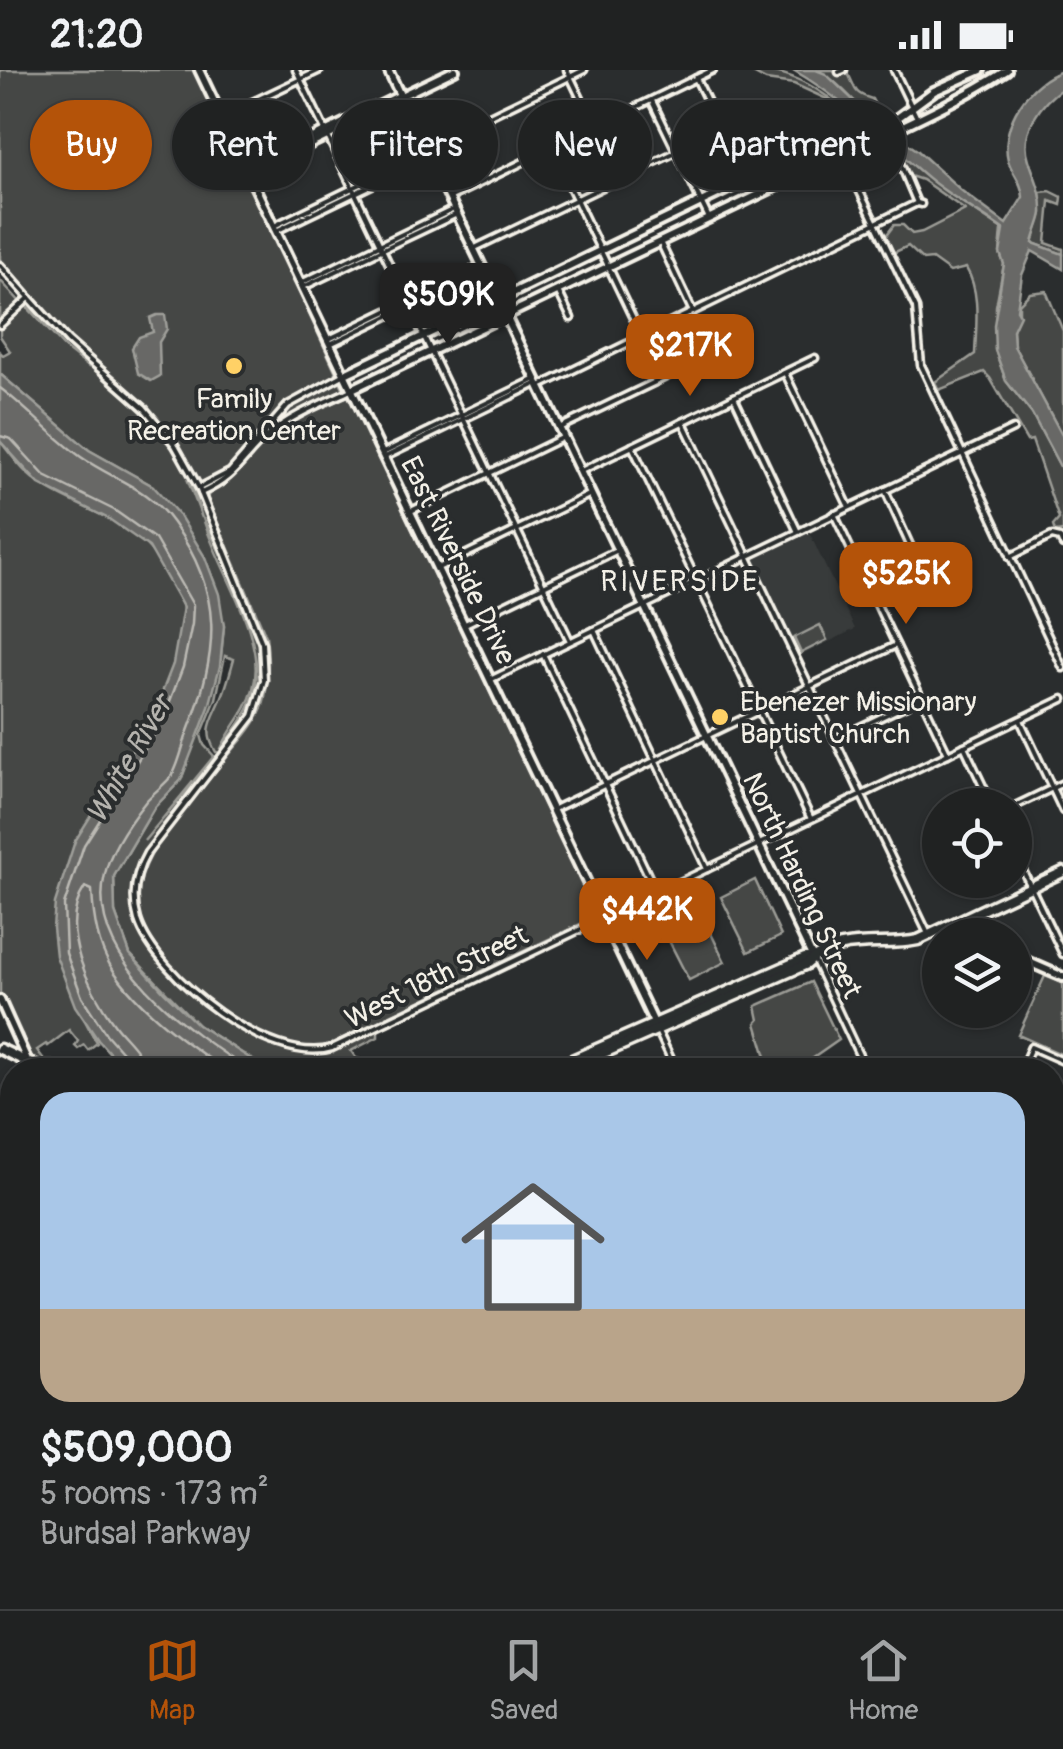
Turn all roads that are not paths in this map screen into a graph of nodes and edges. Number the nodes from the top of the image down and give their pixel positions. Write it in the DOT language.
graph roads {
  1 [pos="199,70"];
  2 [pos="296,70"];
  3 [pos="320,70"];
  4 [pos="388,70"];
  5 [pos="455,70"];
  6 [pos="567,70"];
  7 [pos="584,70"];
  8 [pos="894,70"];
  9 [pos="981,70"];
  10 [pos="1007,70"];
  11 [pos="708,71"];
  12 [pos="570,77"];
  13 [pos="696,78"];
  14 [pos="300,79"];
  15 [pos="401,97"];
  16 [pos="213,100"];
  17 [pos="256,100"];
  18 [pos="402,100"];
  19 [pos="581,100"];
  20 [pos="652,100"];
  21 [pos="707,100"];
  22 [pos="912,108"];
  23 [pos="906,113"];
  24 [pos="498,115"];
  25 [pos="916,118"];
  26 [pos="906,121"];
  27 [pos="327,134"];
  28 [pos="313,141"];
  29 [pos="672,142"];
  30 [pos="672,153"];
  31 [pos="518,165"];
  32 [pos="906,176"];
  33 [pos="257,190"];
  34 [pos="445,190"];
  35 [pos="571,190"];
  36 [pos="696,190"];
  37 [pos="728,190"];
  38 [pos="774,190"];
  39 [pos="859,190"];
  40 [pos="354,191"];
  41 [pos="449,198"];
  42 [pos="576,200"];
  43 [pos="702,203"];
  44 [pos="456,211"];
  45 [pos="709,218"];
  46 [pos="876,224"];
  47 [pos="275,228"];
  48 [pos="660,242"];
  49 [pos="381,247"];
  50 [pos="474,249"];
  51 [pos="601,251"];
  52 [pos="0,265"];
  53 [pos="483,267"];
  54 [pos="608,267"];
  55 [pos="302,285"];
  56 [pos="558,291"];
  57 [pos="30,298"];
  58 [pos="498,300"];
  59 [pos="408,303"];
  60 [pos="693,312"];
  61 [pos="506,316"];
  62 [pos="571,318"];
  63 [pos="0,326"];
  64 [pos="424,336"];
  65 [pos="642,336"];
  66 [pos="329,342"];
  67 [pos="431,352"];
  68 [pos="815,358"];
  69 [pos="785,373"];
  70 [pos="345,374"];
  71 [pos="672,374"];
  72 [pos="538,382"];
  73 [pos="352,389"];
  74 [pos="734,397"];
  75 [pos="288,405"];
  76 [pos="299,414"];
  77 [pos="462,417"];
  78 [pos="683,422"];
  79 [pos="559,428"];
  80 [pos="1012,429"];
  81 [pos="564,437"];
  82 [pos="632,446"];
  83 [pos="962,453"];
  84 [pos="384,455"];
  85 [pos="580,471"];
  86 [pos="490,474"];
  87 [pos="200,490"];
  88 [pos="884,490"];
  89 [pos="591,494"];
  90 [pos="849,507"];
  91 [pos="410,511"];
  92 [pos="834,514"];
  93 [pos="516,530"];
  94 [pos="798,532"];
  95 [pos="1063,545"];
  96 [pos="618,550"];
  97 [pos="748,556"];
  98 [pos="1010,557"];
  99 [pos="438,568"];
  100 [pos="865,578"];
  101 [pos="697,580"];
  102 [pos="544,586"];
  103 [pos="645,605"];
  104 [pos="465,624"];
  105 [pos="594,630"];
  106 [pos="570,641"];
  107 [pos="896,645"];
  108 [pos="543,654"];
  109 [pos="1063,668"];
  110 [pos="492,679"];
  111 [pos="810,686"];
  112 [pos="921,698"];
  113 [pos="1063,699"];
  114 [pos="760,710"];
  115 [pos="1020,719"];
  116 [pos="708,735"];
  117 [pos="835,739"];
  118 [pos="964,746"];
  119 [pos="948,754"];
  120 [pos="655,760"];
  121 [pos="1063,783"];
  122 [pos="605,784"];
  123 [pos="984,788"];
  124 [pos="1052,788"];
  125 [pos="862,795"];
  126 [pos="1032,798"];
  127 [pos="554,810"];
  128 [pos="1063,811"];
  129 [pos="811,819"];
  130 [pos="759,844"];
  131 [pos="707,870"];
  132 [pos="1063,872"];
  133 [pos="1032,887"];
  134 [pos="1032,889"];
  135 [pos="656,894"];
  136 [pos="1008,898"];
  137 [pos="606,918"];
  138 [pos="967,918"];
  139 [pos="922,923"];
  140 [pos="1063,936"];
  141 [pos="922,938"];
  142 [pos="1056,940"];
  143 [pos="1063,954"];
  144 [pos="813,958"];
  145 [pos="1032,963"];
  146 [pos="1063,977"];
  147 [pos="0,1000"];
  148 [pos="656,1027"];
  149 [pos="0,1049"];
  150 [pos="11,1054"];
  151 [pos="4,1058"];
  152 [pos="18,1058"];
  153 [pos="27,1058"];
  154 [pos="580,1058"];
  155 [pos="590,1058"];
  156 [pos="670,1058"];
  157 [pos="860,1058"];
  158 [pos="1027,1058"];
  159 [pos="1056,1058"];
  1 -- 16 [label="street, East Riverside Drive"];
  2 -- 14 [label="street"];
  3 -- 14 [label="street"];
  4 -- 15 [label="street, North Harding Street"];
  5 -- 15 [label="street"];
  6 -- 12 [label="street"];
  7 -- 12 [label="street"];
  8 -- 22 [label="street"];
  9 -- 22 [label="street"];
  10 -- 25 [label="street"];
  11 -- 13 [label="street"];
  12 -- 19 [label="street"];
  12 -- 24 [label="street"];
  13 -- 20 [label="street"];
  13 -- 21 [label="street"];
  14 -- 17 [label="street"];
  14 -- 27 [label="street"];
  15 -- 18 [label="street, North Harding Street"];
  15 -- 27 [label="street"];
  20 -- 29 [label="street"];
  22 -- 23 [label="street"];
  22 -- 25 [label="street"];
  25 -- 26 [label="street"];
  27 -- 28 [label="street"];
  27 -- 40 [label="street"];
  30 -- 42 [label="street"];
  31 -- 41 [label="street"];
  32 -- 46 [label="street"];
  33 -- 47 [label="street, East Riverside Drive"];
  34 -- 41 [label="street, North Harding Street"];
  35 -- 42 [label="street"];
  36 -- 43 [label="street"];
  37 -- 43 [label="street"];
  38 -- 45 [label="street"];
  39 -- 46 [label="street"];
  40 -- 47 [label="street"];
  40 -- 49 [label="street"];
  41 -- 44 [label="street, North Harding Street"];
  42 -- 50 [label="street"];
  42 -- 51 [label="street"];
  43 -- 45 [label="street"];
  43 -- 51 [label="street"];
  44 -- 49 [label="street"];
  44 -- 50 [label="street, North Harding Street"];
  45 -- 48 [label="street"];
  46 -- 60 [label="street"];
  46 -- 83 [label="street"];
  47 -- 55 [label="street, East Riverside Drive"];
  48 -- 54 [label="street"];
  48 -- 60 [label="street"];
  49 -- 55 [label="street"];
  49 -- 59 [label="street"];
  50 -- 53 [label="street, North Harding Street"];
  51 -- 54 [label="street"];
  51 -- 58 [label="street"];
  52 -- 57 [label="street"];
  53 -- 58 [label="street, North Harding Street"];
  53 -- 59 [label="street"];
  54 -- 56 [label="street"];
  54 -- 65 [label="street"];
  55 -- 66 [label="street, East Riverside Drive"];
  56 -- 61 [label="street"];
  56 -- 62 [label="street"];
  57 -- 63 [label="street"];
  57 -- 87 [label="street"];
  58 -- 61 [label="street, North Harding Street"];
  58 -- 64 [label="street"];
  59 -- 64 [label="street"];
  59 -- 66 [label="street"];
  60 -- 65 [label="street"];
  61 -- 67 [label="street"];
  61 -- 72 [label="street, North Harding Street"];
  64 -- 67 [label="street"];
  64 -- 70 [label="street"];
  65 -- 72 [label="street"];
  66 -- 70 [label="street, East Riverside Drive"];
  67 -- 73 [label="street"];
  67 -- 77 [label="street"];
  68 -- 69 [label="street"];
  69 -- 74 [label="street"];
  69 -- 90 [label="street"];
  70 -- 73 [label="street, East Riverside Drive"];
  70 -- 75 [label="street"];
  71 -- 79 [label="street"];
  72 -- 77 [label="street"];
  72 -- 79 [label="street, North Harding Street"];
  73 -- 76 [label="street"];
  73 -- 84 [label="street, East Riverside Drive"];
  74 -- 78 [label="street"];
  74 -- 94 [label="street"];
  75 -- 76 [label="street"];
  75 -- 87 [label="street"];
  76 -- 87 [label="street"];
  77 -- 84 [label="street"];
  77 -- 86 [label="street"];
  78 -- 82 [label="street"];
  78 -- 97 [label="street"];
  79 -- 81 [label="street, North Harding Street"];
  80 -- 83 [label="street"];
  81 -- 85 [label="street, North Harding Street"];
  81 -- 86 [label="street"];
  82 -- 85 [label="street"];
  82 -- 101 [label="street"];
  83 -- 88 [label="street"];
  83 -- 98 [label="street"];
  84 -- 91 [label="street, East Riverside Drive"];
  85 -- 89 [label="street, North Harding Street"];
  86 -- 91 [label="street"];
  86 -- 93 [label="street"];
  87 -- 137 [label="street, West 18th Street"];
  88 -- 90 [label="street"];
  88 -- 100 [label="street"];
  89 -- 93 [label="street"];
  89 -- 96 [label="street, North Harding Street"];
  90 -- 92 [label="street"];
  91 -- 99 [label="street, East Riverside Drive"];
  92 -- 94 [label="street"];
  92 -- 100 [label="street"];
  93 -- 99 [label="street"];
  93 -- 102 [label="street"];
  94 -- 97 [label="street"];
  95 -- 98 [label="street"];
  96 -- 102 [label="street"];
  96 -- 103 [label="street, North Harding Street"];
  97 -- 101 [label="street"];
  97 -- 111 [label="street"];
  98 -- 109 [label="street"];
  99 -- 104 [label="street, East Riverside Drive"];
  100 -- 107 [label="street"];
  101 -- 103 [label="street"];
  101 -- 114 [label="street"];
  102 -- 104 [label="street"];
  102 -- 106 [label="street"];
  103 -- 105 [label="street"];
  103 -- 116 [label="street, North Harding Street"];
  104 -- 110 [label="street, East Riverside Drive"];
  105 -- 106 [label="street"];
  105 -- 120 [label="street"];
  106 -- 108 [label="street"];
  107 -- 111 [label="street"];
  107 -- 112 [label="street"];
  108 -- 110 [label="street"];
  108 -- 122 [label="street"];
  110 -- 127 [label="street, East Riverside Drive"];
  111 -- 114 [label="street"];
  111 -- 117 [label="street"];
  112 -- 117 [label="street"];
  112 -- 119 [label="street"];
  113 -- 115 [label="street, West 18th Street"];
  114 -- 116 [label="street"];
  114 -- 129 [label="street"];
  115 -- 118 [label="street, West 18th Street"];
  115 -- 124 [label="street"];
  116 -- 120 [label="street"];
  116 -- 130 [label="street, North Harding Street"];
  117 -- 125 [label="street"];
  118 -- 119 [label="street, West 18th Street"];
  118 -- 123 [label="street"];
  119 -- 125 [label="street, West 18th Street"];
  120 -- 122 [label="street"];
  120 -- 131 [label="street"];
  121 -- 124 [label="street"];
  122 -- 127 [label="street"];
  122 -- 135 [label="street"];
  124 -- 126 [label="street"];
  124 -- 128 [label="street"];
  125 -- 129 [label="street, West 18th Street"];
  125 -- 139 [label="street"];
  127 -- 137 [label="street, East Riverside Drive"];
  129 -- 130 [label="street, West 18th Street"];
  130 -- 131 [label="street, West 18th Street"];
  130 -- 144 [label="street, North Harding Street"];
  131 -- 135 [label="street, West 18th Street"];
  132 -- 133 [label="main road"];
  134 -- 142 [label="street"];
  135 -- 137 [label="street, West 18th Street"];
  136 -- 138 [label="main road"];
  137 -- 148 [label="street, East Riverside Drive"];
  140 -- 142 [label="street"];
  141 -- 144 [label="main road"];
  142 -- 143 [label="street"];
  144 -- 148 [label="main road"];
  144 -- 157 [label="street, North Harding Street"];
  145 -- 146 [label="street"];
  147 -- 153 [label="street"];
  148 -- 154 [label="main road"];
  148 -- 155 [label="main road"];
  148 -- 156 [label="street, East Riverside Drive"];
  149 -- 150 [label="main road"];
  150 -- 151 [label="street"];
  150 -- 152 [label="main road"];
  158 -- 159 [label="street"];
}
